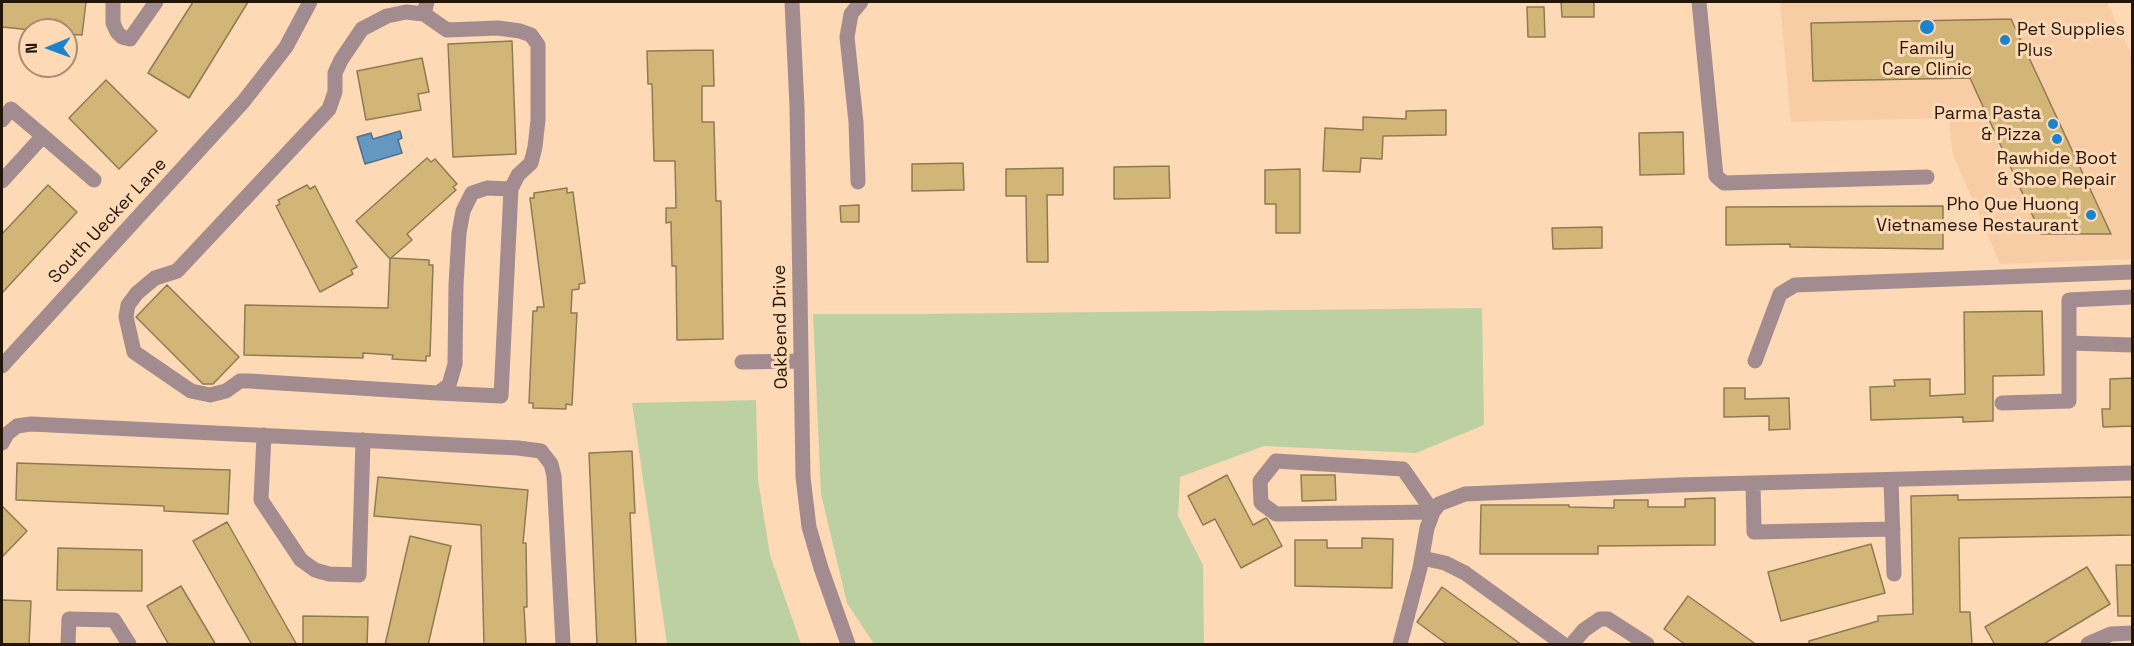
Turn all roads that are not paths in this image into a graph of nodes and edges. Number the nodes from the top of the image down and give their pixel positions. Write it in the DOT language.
graph roads {
  1 [pos="113,2"];
  2 [pos="156,2"];
  3 [pos="310,2"];
  4 [pos="792,2"];
  5 [pos="861,2"];
  6 [pos="1700,2"];
  7 [pos="425,8"];
  8 [pos="2,120"];
  9 [pos="43,136"];
  10 [pos="1927,177"];
  11 [pos="94,180"];
  12 [pos="2,181"];
  13 [pos="858,182"];
  14 [pos="511,189"];
  15 [pos="2133,272"];
  16 [pos="2133,297"];
  17 [pos="2069,343"];
  18 [pos="2133,345"];
  19 [pos="801,361"];
  20 [pos="1755,361"];
  21 [pos="742,362"];
  22 [pos="2,366"];
  23 [pos="438,393"];
  24 [pos="2002,403"];
  25 [pos="3,435"];
  26 [pos="264,435"];
  27 [pos="363,440"];
  28 [pos="2133,473"];
  29 [pos="1891,480"];
  30 [pos="1753,483"];
  31 [pos="1433,512"];
  32 [pos="1893,529"];
  33 [pos="1422,558"];
  34 [pos="1894,574"];
  35 [pos="2133,633"];
  36 [pos="68,645"];
  37 [pos="129,645"];
  38 [pos="563,645"];
  39 [pos="848,645"];
  40 [pos="1400,645"];
  41 [pos="1563,645"];
  42 [pos="1572,645"];
  43 [pos="1647,645"];
  44 [pos="2088,645"];
  1 -- 2 [label="street"];
  3 -- 22 [label="street, South Uecker Lane"];
  4 -- 19 [label="street, Oakbend Drive"];
  5 -- 13 [label="street"];
  6 -- 10 [label="street"];
  7 -- 14 [label="street"];
  7 -- 23 [label="street"];
  8 -- 9 [label="street"];
  9 -- 11 [label="street"];
  9 -- 12 [label="street"];
  14 -- 23 [label="street"];
  14 -- 23 [label="street"];
  15 -- 20 [label="street"];
  16 -- 17 [label="street"];
  17 -- 18 [label="street"];
  17 -- 24 [label="street"];
  19 -- 21 [label="street"];
  19 -- 39 [label="street, Oakbend Drive"];
  25 -- 26 [label="street"];
  26 -- 27 [label="street"];
  26 -- 27 [label="street"];
  27 -- 38 [label="street"];
  28 -- 29 [label="street"];
  29 -- 30 [label="street"];
  29 -- 32 [label="street"];
  30 -- 31 [label="street"];
  30 -- 32 [label="street"];
  31 -- 31 [label="street"];
  31 -- 33 [label="street"];
  32 -- 34 [label="street"];
  33 -- 40 [label="street"];
  33 -- 41 [label="street"];
  35 -- 44 [label="street"];
  36 -- 37 [label="street"];
  42 -- 43 [label="street"];
}
